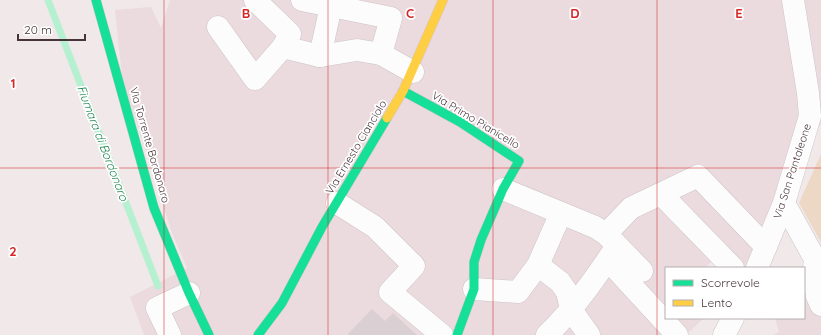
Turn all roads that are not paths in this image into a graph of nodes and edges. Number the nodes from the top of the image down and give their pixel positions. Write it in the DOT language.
graph roads {
  1 [pos="96,0"];
  2 [pos="256,0"];
  3 [pos="294,0"];
  4 [pos="302,0"];
  5 [pos="443,0"];
  6 [pos="793,0"];
  7 [pos="332,6"];
  8 [pos="218,27"];
  9 [pos="287,40"];
  10 [pos="381,54"];
  11 [pos="320,56"];
  12 [pos="413,72"];
  13 [pos="403,91"];
  14 [pos="503,189"];
  15 [pos="661,194"];
  16 [pos="337,203"];
  17 [pos="784,203"];
  18 [pos="561,213"];
  19 [pos="766,246"];
  20 [pos="610,247"];
  21 [pos="538,265"];
  22 [pos="732,267"];
  23 [pos="757,267"];
  24 [pos="642,271"];
  25 [pos="474,289"];
  26 [pos="188,293"];
  27 [pos="282,302"];
  28 [pos="821,305"];
  29 [pos="571,309"];
  30 [pos="732,319"];
  31 [pos="170,335"];
  32 [pos="209,335"];
  33 [pos="258,335"];
  34 [pos="270,335"];
  35 [pos="442,335"];
  36 [pos="457,335"];
  37 [pos="547,335"];
  38 [pos="589,335"];
  39 [pos="677,335"];
  40 [pos="724,335"];
  1 -- 26 [label="street, Via Torrente Bordonaro"];
  2 -- 9 [label="street"];
  3 -- 9 [label="street"];
  4 -- 7 [label="street"];
  5 -- 12 [label="street, Via Ernesto Cianciolo"];
  6 -- 17 [label="street, Via San Pantaleone"];
  7 -- 10 [label="street"];
  7 -- 11 [label="street"];
  8 -- 9 [label="street"];
  9 -- 11 [label="street"];
  10 -- 11 [label="street"];
  10 -- 12 [label="street"];
  12 -- 13 [label="street, Via Ernesto Cianciolo"];
  13 -- 14 [label="street, Via Primo Pianicello"];
  13 -- 16 [label="street, Via Ernesto Cianciolo"];
  14 -- 18 [label="street"];
  14 -- 25 [label="street, Via Primo Pianicello"];
  15 -- 19 [label="street"];
  15 -- 20 [label="street"];
  15 -- 22 [label="street"];
  16 -- 27 [label="street, Via Ernesto Cianciolo"];
  16 -- 35 [label="street"];
  17 -- 19 [label="street, Via San Pantaleone"];
  17 -- 28 [label="street"];
  18 -- 20 [label="street"];
  18 -- 21 [label="street"];
  19 -- 23 [label="street, Via San Pantaleone"];
  20 -- 24 [label="street"];
  20 -- 29 [label="street"];
  20 -- 39 [label="street"];
  21 -- 25 [label="street"];
  21 -- 29 [label="street"];
  25 -- 36 [label="street, Via Primo Pianicello"];
  26 -- 31 [label="street"];
  26 -- 32 [label="street, Via Torrente Bordonaro"];
  27 -- 33 [label="street, Via Ernesto Cianciolo"];
  27 -- 34 [label="street"];
  29 -- 37 [label="street"];
  29 -- 38 [label="street"];
  30 -- 40 [label="street"];
}
